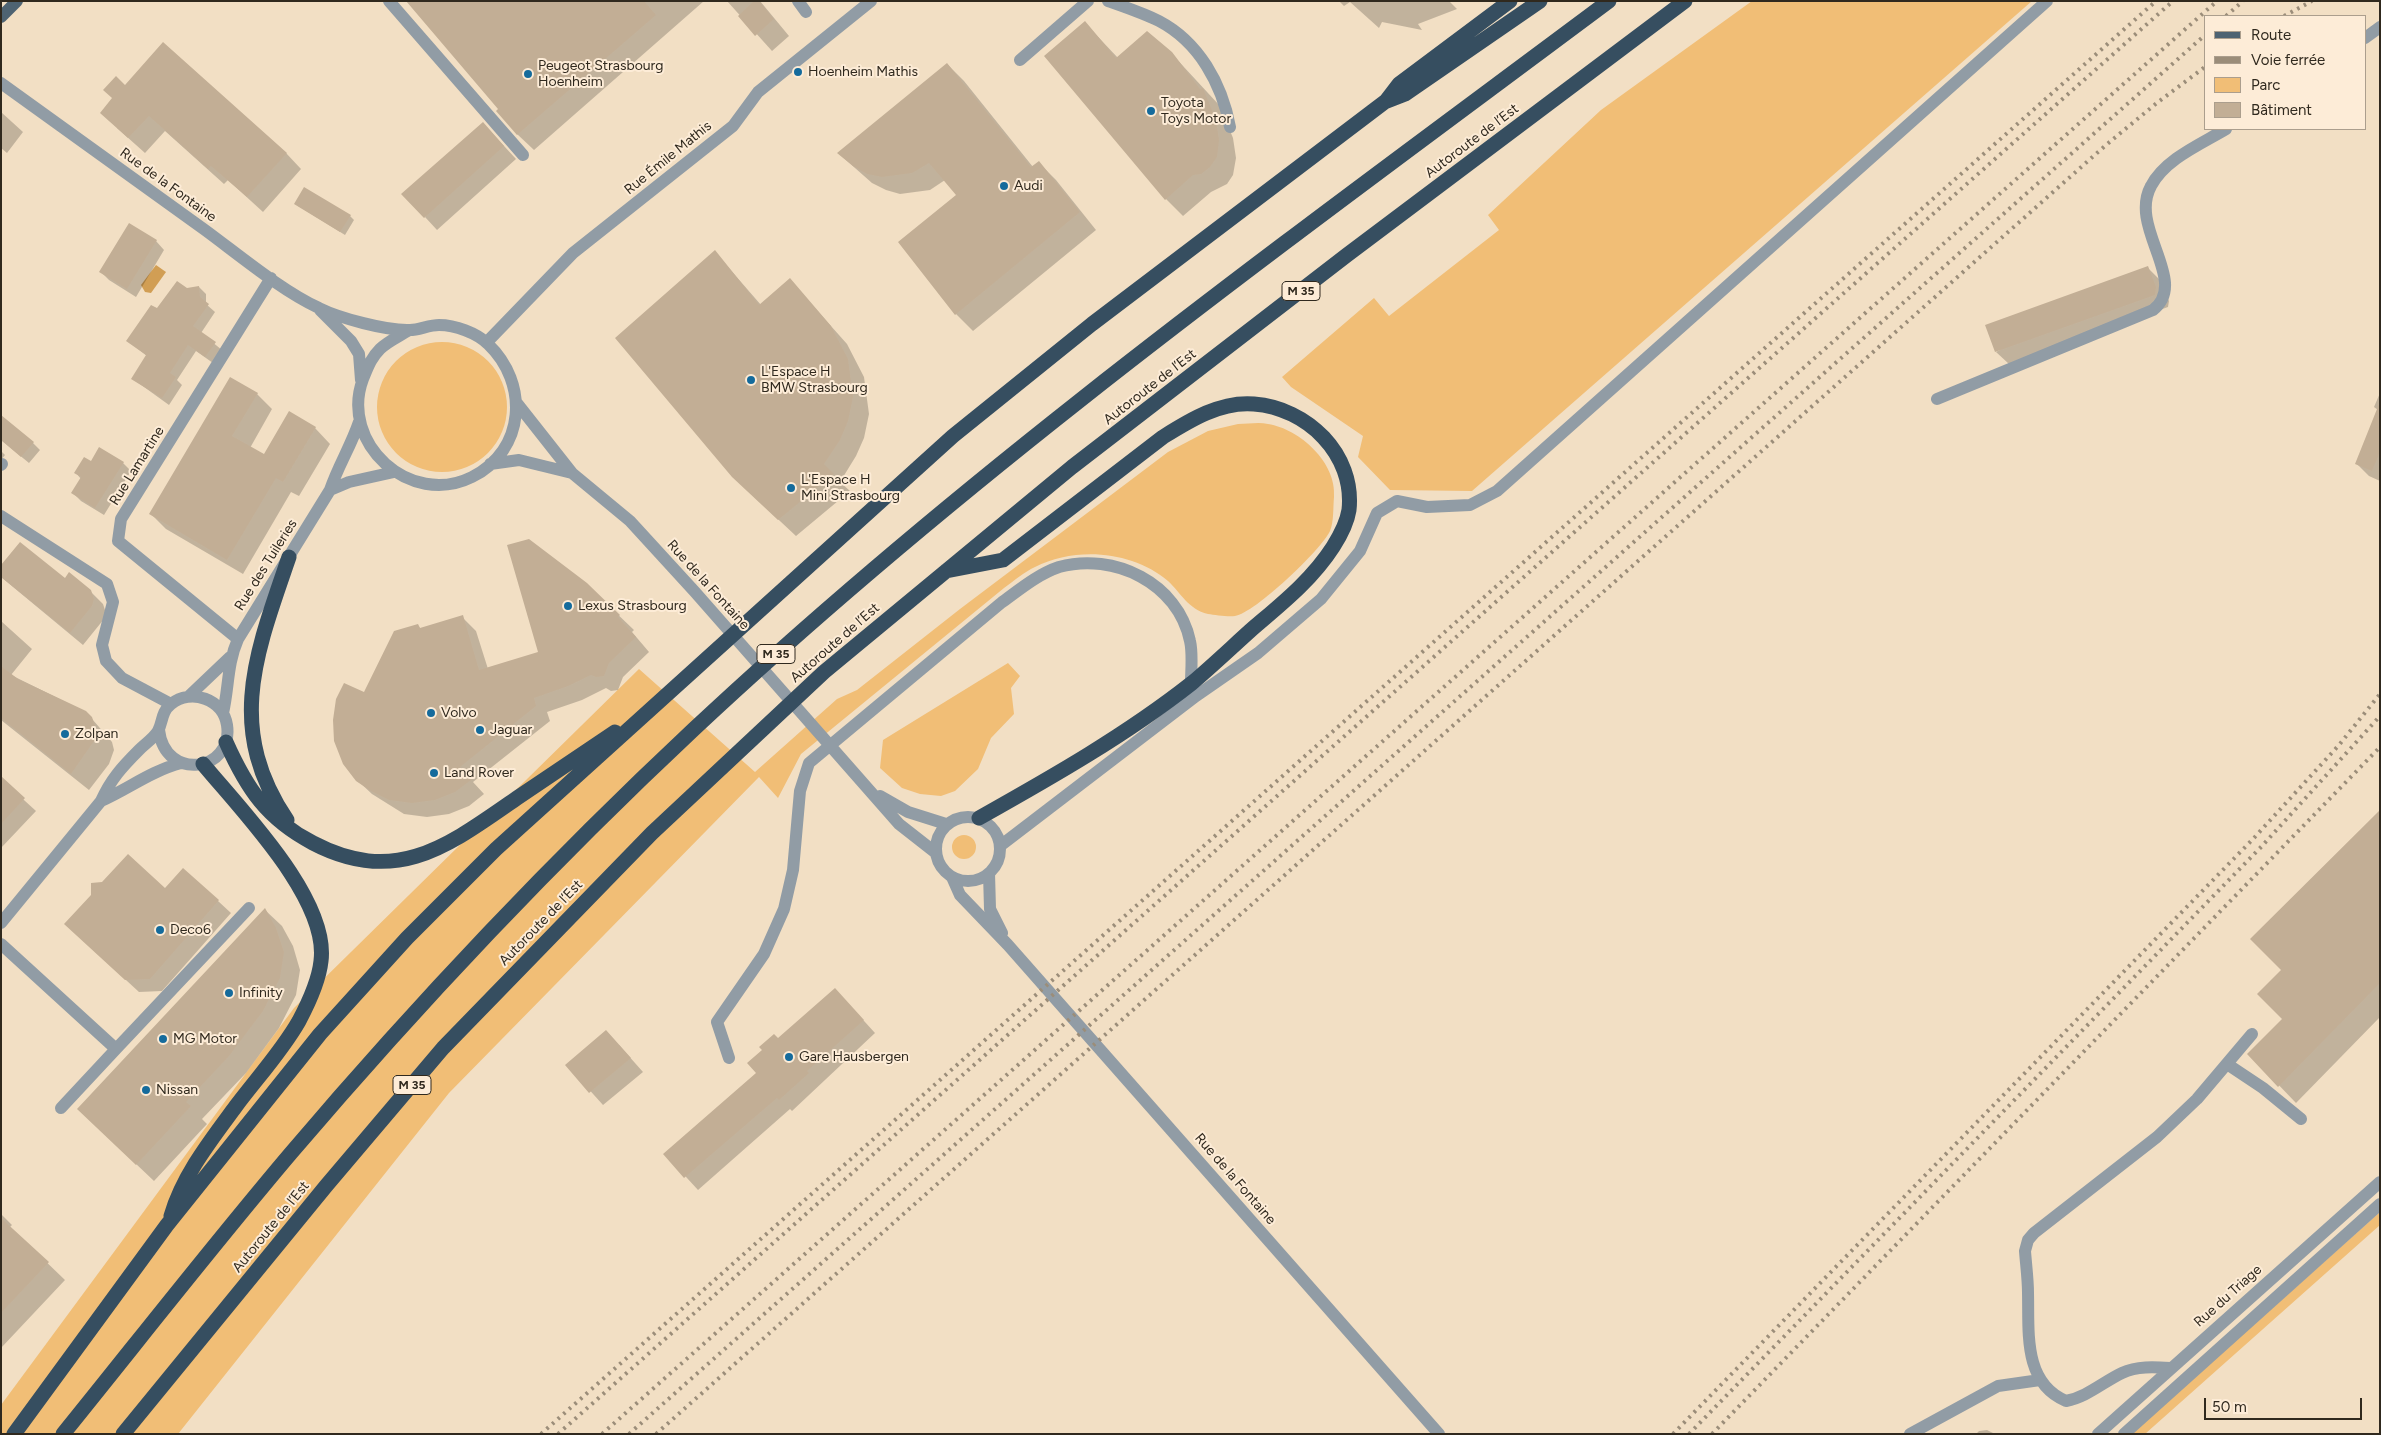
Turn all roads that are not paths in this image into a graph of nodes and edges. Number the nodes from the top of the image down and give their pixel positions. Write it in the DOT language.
graph roads {
  1 [pos="16,1"];
  2 [pos="389,1"];
  3 [pos="798,1"];
  4 [pos="871,1"];
  5 [pos="1088,1"];
  6 [pos="1108,1"];
  7 [pos="1510,1"];
  8 [pos="1540,1"];
  9 [pos="1609,1"];
  10 [pos="1685,1"];
  11 [pos="2047,1"];
  12 [pos="806,12"];
  13 [pos="1,17"];
  14 [pos="2380,27"];
  15 [pos="2366,37"];
  16 [pos="1020,60"];
  17 [pos="1,83"];
  18 [pos="1386,101"];
  19 [pos="1230,127"];
  20 [pos="2224,130"];
  21 [pos="522,155"];
  22 [pos="271,278"];
  23 [pos="318,308"];
  24 [pos="409,330"];
  25 [pos="487,342"];
  26 [pos="362,384"];
  27 [pos="1937,399"];
  28 [pos="516,401"];
  29 [pos="359,422"];
  30 [pos="490,464"];
  31 [pos="394,472"];
  32 [pos="572,473"];
  33 [pos="330,490"];
  34 [pos="1,516"];
  35 [pos="288,557"];
  36 [pos="945,572"];
  37 [pos="238,639"];
  38 [pos="230,657"];
  39 [pos="1194,690"];
  40 [pos="189,696"];
  41 [pos="662,701"];
  42 [pos="171,704"];
  43 [pos="223,713"];
  44 [pos="159,730"];
  45 [pos="226,742"];
  46 [pos="181,763"];
  47 [pos="203,764"];
  48 [pos="873,793"];
  49 [pos="100,801"];
  50 [pos="979,818"];
  51 [pos="946,824"];
  52 [pos="296,834"];
  53 [pos="1000,846"];
  54 [pos="936,853"];
  55 [pos="989,873"];
  56 [pos="952,877"];
  57 [pos="249,908"];
  58 [pos="1,923"];
  59 [pos="1,944"];
  60 [pos="1008,944"];
  61 [pos="2252,1034"];
  62 [pos="116,1049"];
  63 [pos="729,1058"];
  64 [pos="2227,1064"];
  65 [pos="62,1108"];
  66 [pos="2301,1119"];
  67 [pos="2380,1182"];
  68 [pos="2380,1204"];
  69 [pos="168,1226"];
  70 [pos="2170,1368"];
  71 [pos="2040,1380"];
  72 [pos="14,1434"];
  73 [pos="63,1434"];
  74 [pos="123,1434"];
  75 [pos="1439,1434"];
  76 [pos="1910,1434"];
  77 [pos="2098,1434"];
  78 [pos="2124,1434"];
  1 -- 13 [label="main road"];
  2 -- 21 [label="street"];
  3 -- 12 [label="street"];
  4 -- 25 [label="street, Rue Émile Mathis"];
  5 -- 16 [label="street"];
  6 -- 19 [label="street"];
  7 -- 18 [label="highway"];
  8 -- 18 [label="highway"];
  9 -- 73 [label="highway, Autoroute de l’Est / M 35"];
  10 -- 36 [label="highway, Autoroute de l’Est / M 35"];
  11 -- 39 [label="street"];
  14 -- 15 [label="street"];
  17 -- 22 [label="street, Rue de la Fontaine"];
  18 -- 41 [label="highway"];
  20 -- 27 [label="street"];
  22 -- 23 [label="street, Rue de la Fontaine"];
  22 -- 37 [label="street, Rue Lamartine"];
  23 -- 24 [label="street, Rue de la Fontaine"];
  23 -- 26 [label="street, Rue de la Fontaine"];
  24 -- 25 [label="street, Rue de la Fontaine"];
  24 -- 26 [label="street, Rue de la Fontaine"];
  25 -- 28 [label="street, Rue de la Fontaine"];
  26 -- 29 [label="street, Rue de la Fontaine"];
  28 -- 30 [label="street, Rue de la Fontaine"];
  28 -- 32 [label="street, Rue de la Fontaine"];
  29 -- 31 [label="street, Rue de la Fontaine"];
  29 -- 33 [label="street, Rue des Tuileries"];
  30 -- 31 [label="street, Rue de la Fontaine"];
  30 -- 32 [label="street, Rue de la Fontaine"];
  31 -- 33 [label="street"];
  32 -- 48 [label="street, Rue de la Fontaine"];
  33 -- 35 [label="street, Rue des Tuileries"];
  34 -- 42 [label="street"];
  35 -- 37 [label="street, Rue des Tuileries"];
  35 -- 52 [label="highway"];
  36 -- 39 [label="highway"];
  36 -- 74 [label="highway, Autoroute de l’Est / M 35"];
  37 -- 38 [label="street, Rue des Tuileries"];
  38 -- 40 [label="street, Rue des Tuileries"];
  38 -- 43 [label="street, Rue des Tuileries"];
  39 -- 50 [label="highway"];
  39 -- 53 [label="street"];
  39 -- 63 [label="street"];
  40 -- 42 [label="street, Rue des Tuileries"];
  40 -- 43 [label="street"];
  41 -- 52 [label="highway"];
  41 -- 69 [label="highway"];
  42 -- 44 [label="street"];
  43 -- 45 [label="street, Rue des Tuileries"];
  44 -- 46 [label="street"];
  44 -- 49 [label="street"];
  45 -- 47 [label="street"];
  45 -- 52 [label="highway"];
  46 -- 47 [label="street"];
  46 -- 49 [label="street"];
  47 -- 69 [label="highway"];
  48 -- 51 [label="street, Rue de la Fontaine"];
  48 -- 54 [label="street, Rue de la Fontaine"];
  49 -- 58 [label="street"];
  50 -- 51 [label="street"];
  50 -- 53 [label="street"];
  51 -- 54 [label="street"];
  53 -- 55 [label="street, Rue de la Fontaine"];
  54 -- 56 [label="street, Rue de la Fontaine"];
  55 -- 56 [label="street"];
  55 -- 60 [label="street, Rue de la Fontaine"];
  56 -- 60 [label="street, Rue de la Fontaine"];
  57 -- 62 [label="street"];
  59 -- 62 [label="street"];
  60 -- 75 [label="street, Rue de la Fontaine"];
  61 -- 64 [label="street"];
  62 -- 65 [label="street"];
  64 -- 66 [label="street"];
  64 -- 71 [label="street"];
  67 -- 70 [label="street, Rue du Triage"];
  68 -- 78 [label="street"];
  69 -- 72 [label="highway"];
  70 -- 71 [label="street"];
  70 -- 77 [label="street, Rue du Triage"];
  71 -- 76 [label="street"];
}
